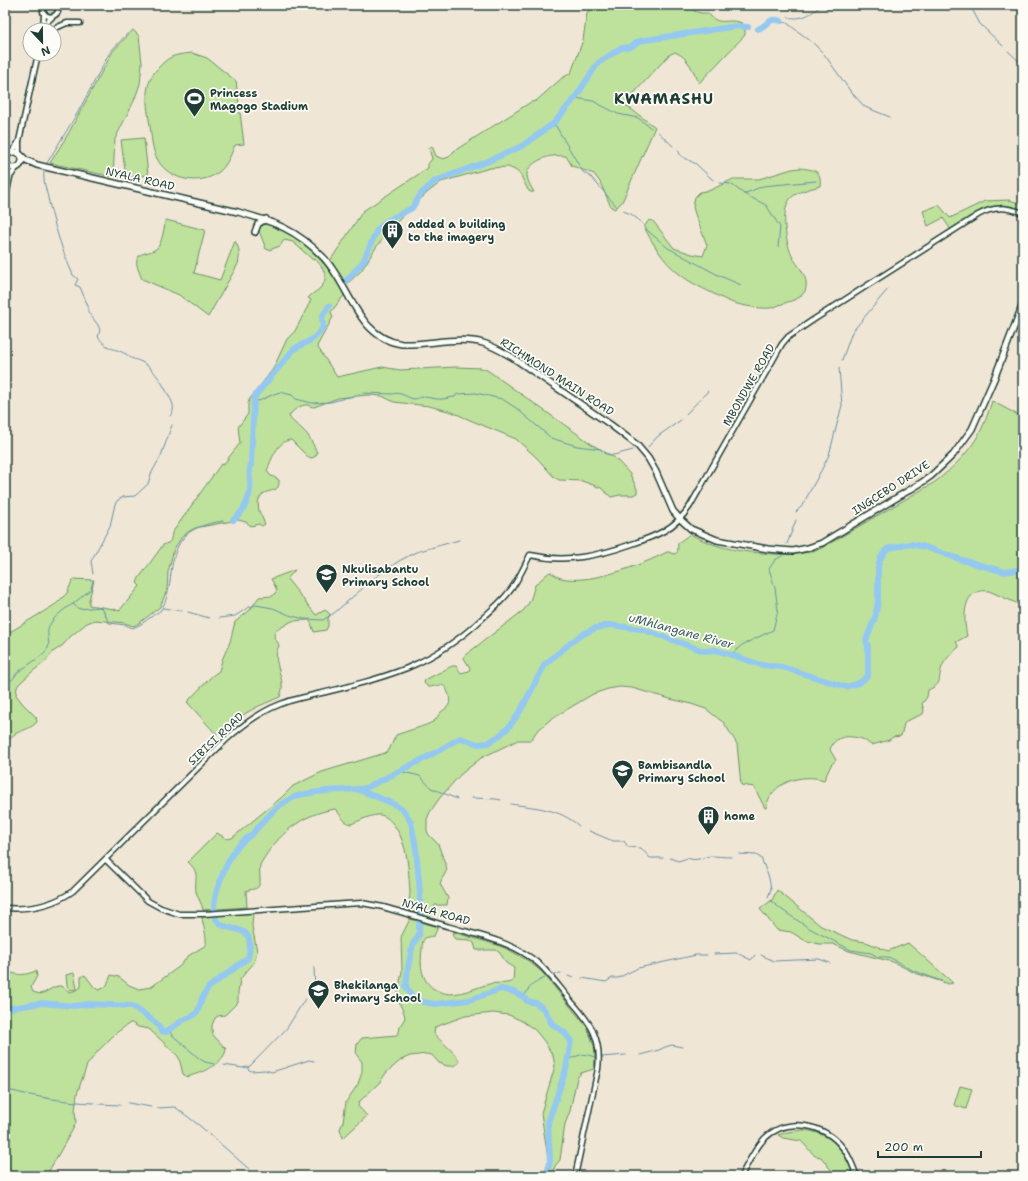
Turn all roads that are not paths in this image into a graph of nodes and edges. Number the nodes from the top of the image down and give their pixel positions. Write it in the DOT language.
graph roads {
  1 [pos="44,5"];
  2 [pos="57,5"];
  3 [pos="44,14"];
  4 [pos="53,16"];
  5 [pos="44,22"];
  6 [pos="47,22"];
  7 [pos="80,23"];
  8 [pos="62,25"];
  9 [pos="36,62"];
  10 [pos="19,141"];
  11 [pos="8,154"];
  12 [pos="20,154"];
  13 [pos="7,163"];
  14 [pos="37,165"];
  15 [pos="18,167"];
  16 [pos="10,177"];
  17 [pos="5,201"];
  18 [pos="238,212"];
  19 [pos="1023,213"];
  20 [pos="266,219"];
  21 [pos="255,232"];
  22 [pos="1023,304"];
  23 [pos="680,519"];
  24 [pos="530,555"];
  25 [pos="106,860"];
  26 [pos="5,908"];
  27 [pos="575,1176"];
  28 [pos="741,1176"];
  29 [pos="857,1176"];
  1 -- 3 [label="street"];
  2 -- 4 [label="street"];
  3 -- 4 [label="street"];
  3 -- 5 [label="street"];
  4 -- 6 [label="street"];
  7 -- 8 [label="street"];
  9 -- 10 [label="street"];
  10 -- 11 [label="street"];
  10 -- 12 [label="street"];
  11 -- 12 [label="main road"];
  11 -- 13 [label="main road"];
  12 -- 14 [label="main road, NYALA ROAD"];
  12 -- 15 [label="main road"];
  13 -- 15 [label="main road"];
  13 -- 16 [label="street"];
  14 -- 15 [label="main road, NYALA ROAD"];
  14 -- 18 [label="main road, NYALA ROAD"];
  15 -- 16 [label="street"];
  16 -- 17 [label="street"];
  18 -- 20 [label="main road, RICHMOND MAIN ROAD"];
  19 -- 23 [label="street, MBONDWE ROAD"];
  20 -- 21 [label="main road"];
  20 -- 23 [label="main road, RICHMOND MAIN ROAD"];
  22 -- 23 [label="main road, INGCEBO DRIVE"];
  23 -- 24 [label="street, MBONDWE ROAD"];
  24 -- 25 [label="street, SIBISI ROAD"];
  25 -- 26 [label="street, SIBISI ROAD"];
  25 -- 27 [label="street, NYALA ROAD"];
  28 -- 29 [label="street"];
}
